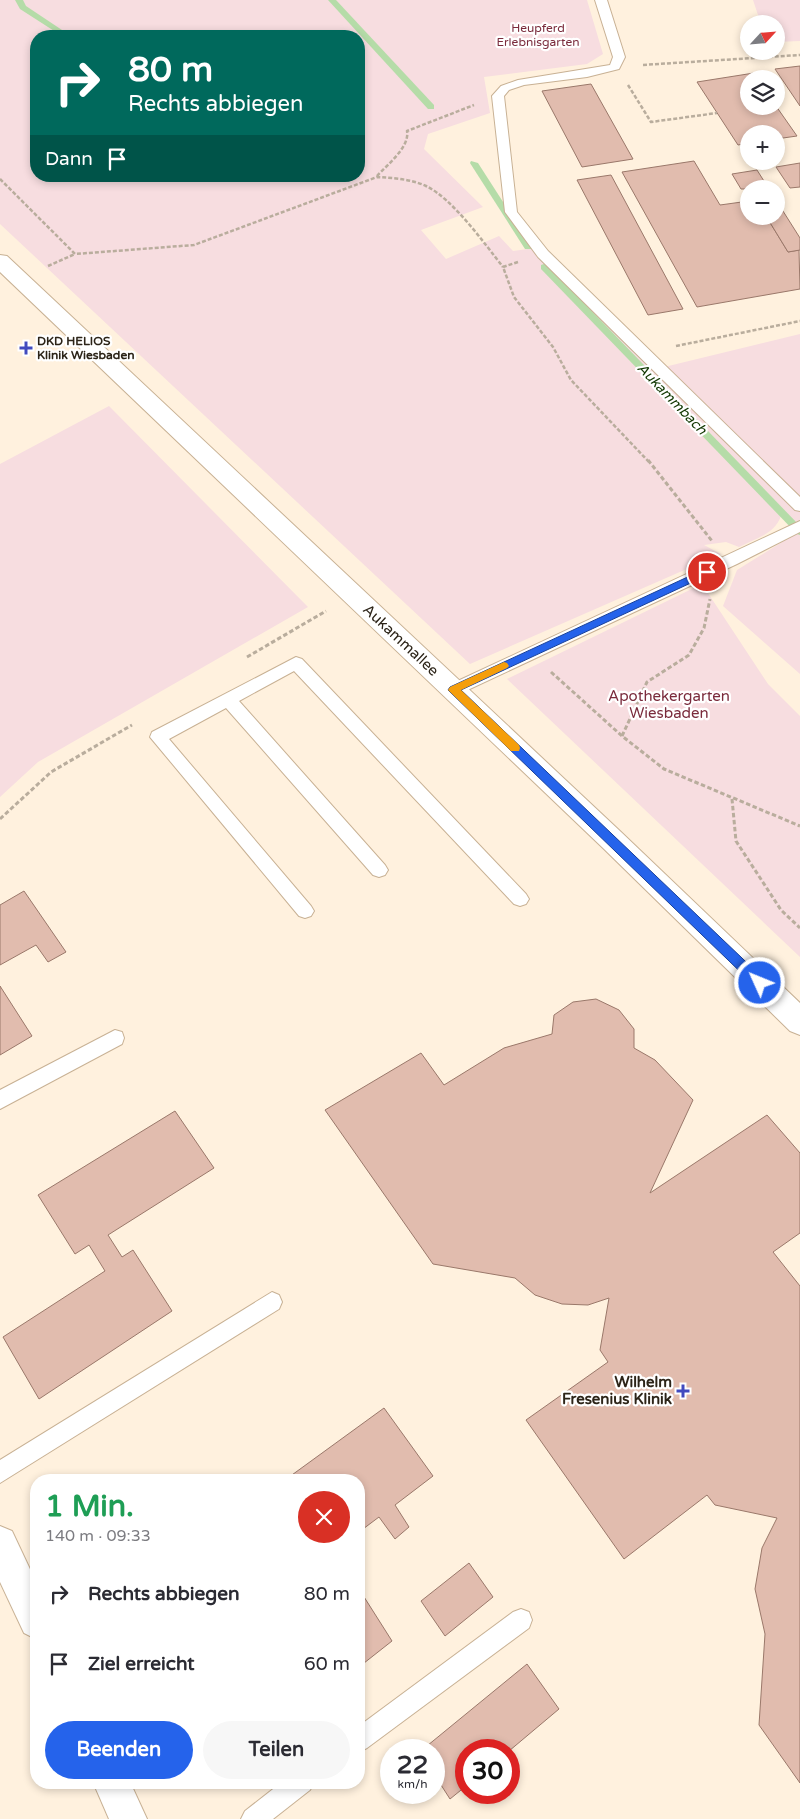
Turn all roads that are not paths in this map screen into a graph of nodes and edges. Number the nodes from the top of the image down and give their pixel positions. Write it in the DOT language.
graph roads {
  1 [pos="601,0"];
  2 [pos="0,261"];
  3 [pos="800,506"];
  4 [pos="800,526"];
  5 [pos="453,690"];
  6 [pos="228,699"];
  7 [pos="378,870"];
  8 [pos="520,899"];
  9 [pos="305,911"];
  10 [pos="800,1022"];
  11 [pos="115,1038"];
  12 [pos="0,1100"];
  13 [pos="272,1302"];
  14 [pos="0,1472"];
  15 [pos="0,1543"];
  16 [pos="30,1608"];
  17 [pos="521,1620"];
  18 [pos="365,1736"];
  19 [pos="114,1789"];
  20 [pos="293,1789"];
  21 [pos="128,1819"];
  22 [pos="253,1819"];
  1 -- 3 [label="lane"];
  2 -- 5 [label="street, Aukammallee"];
  4 -- 5 [label="lane"];
  5 -- 10 [label="street, Aukammallee"];
  6 -- 7 [label="lane"];
  6 -- 8 [label="lane"];
  6 -- 9 [label="lane"];
  11 -- 12 [label="lane"];
  13 -- 14 [label="lane"];
  15 -- 16 [label="street"];
  17 -- 18 [label="lane"];
  19 -- 21 [label="street"];
  20 -- 22 [label="lane"];
}
